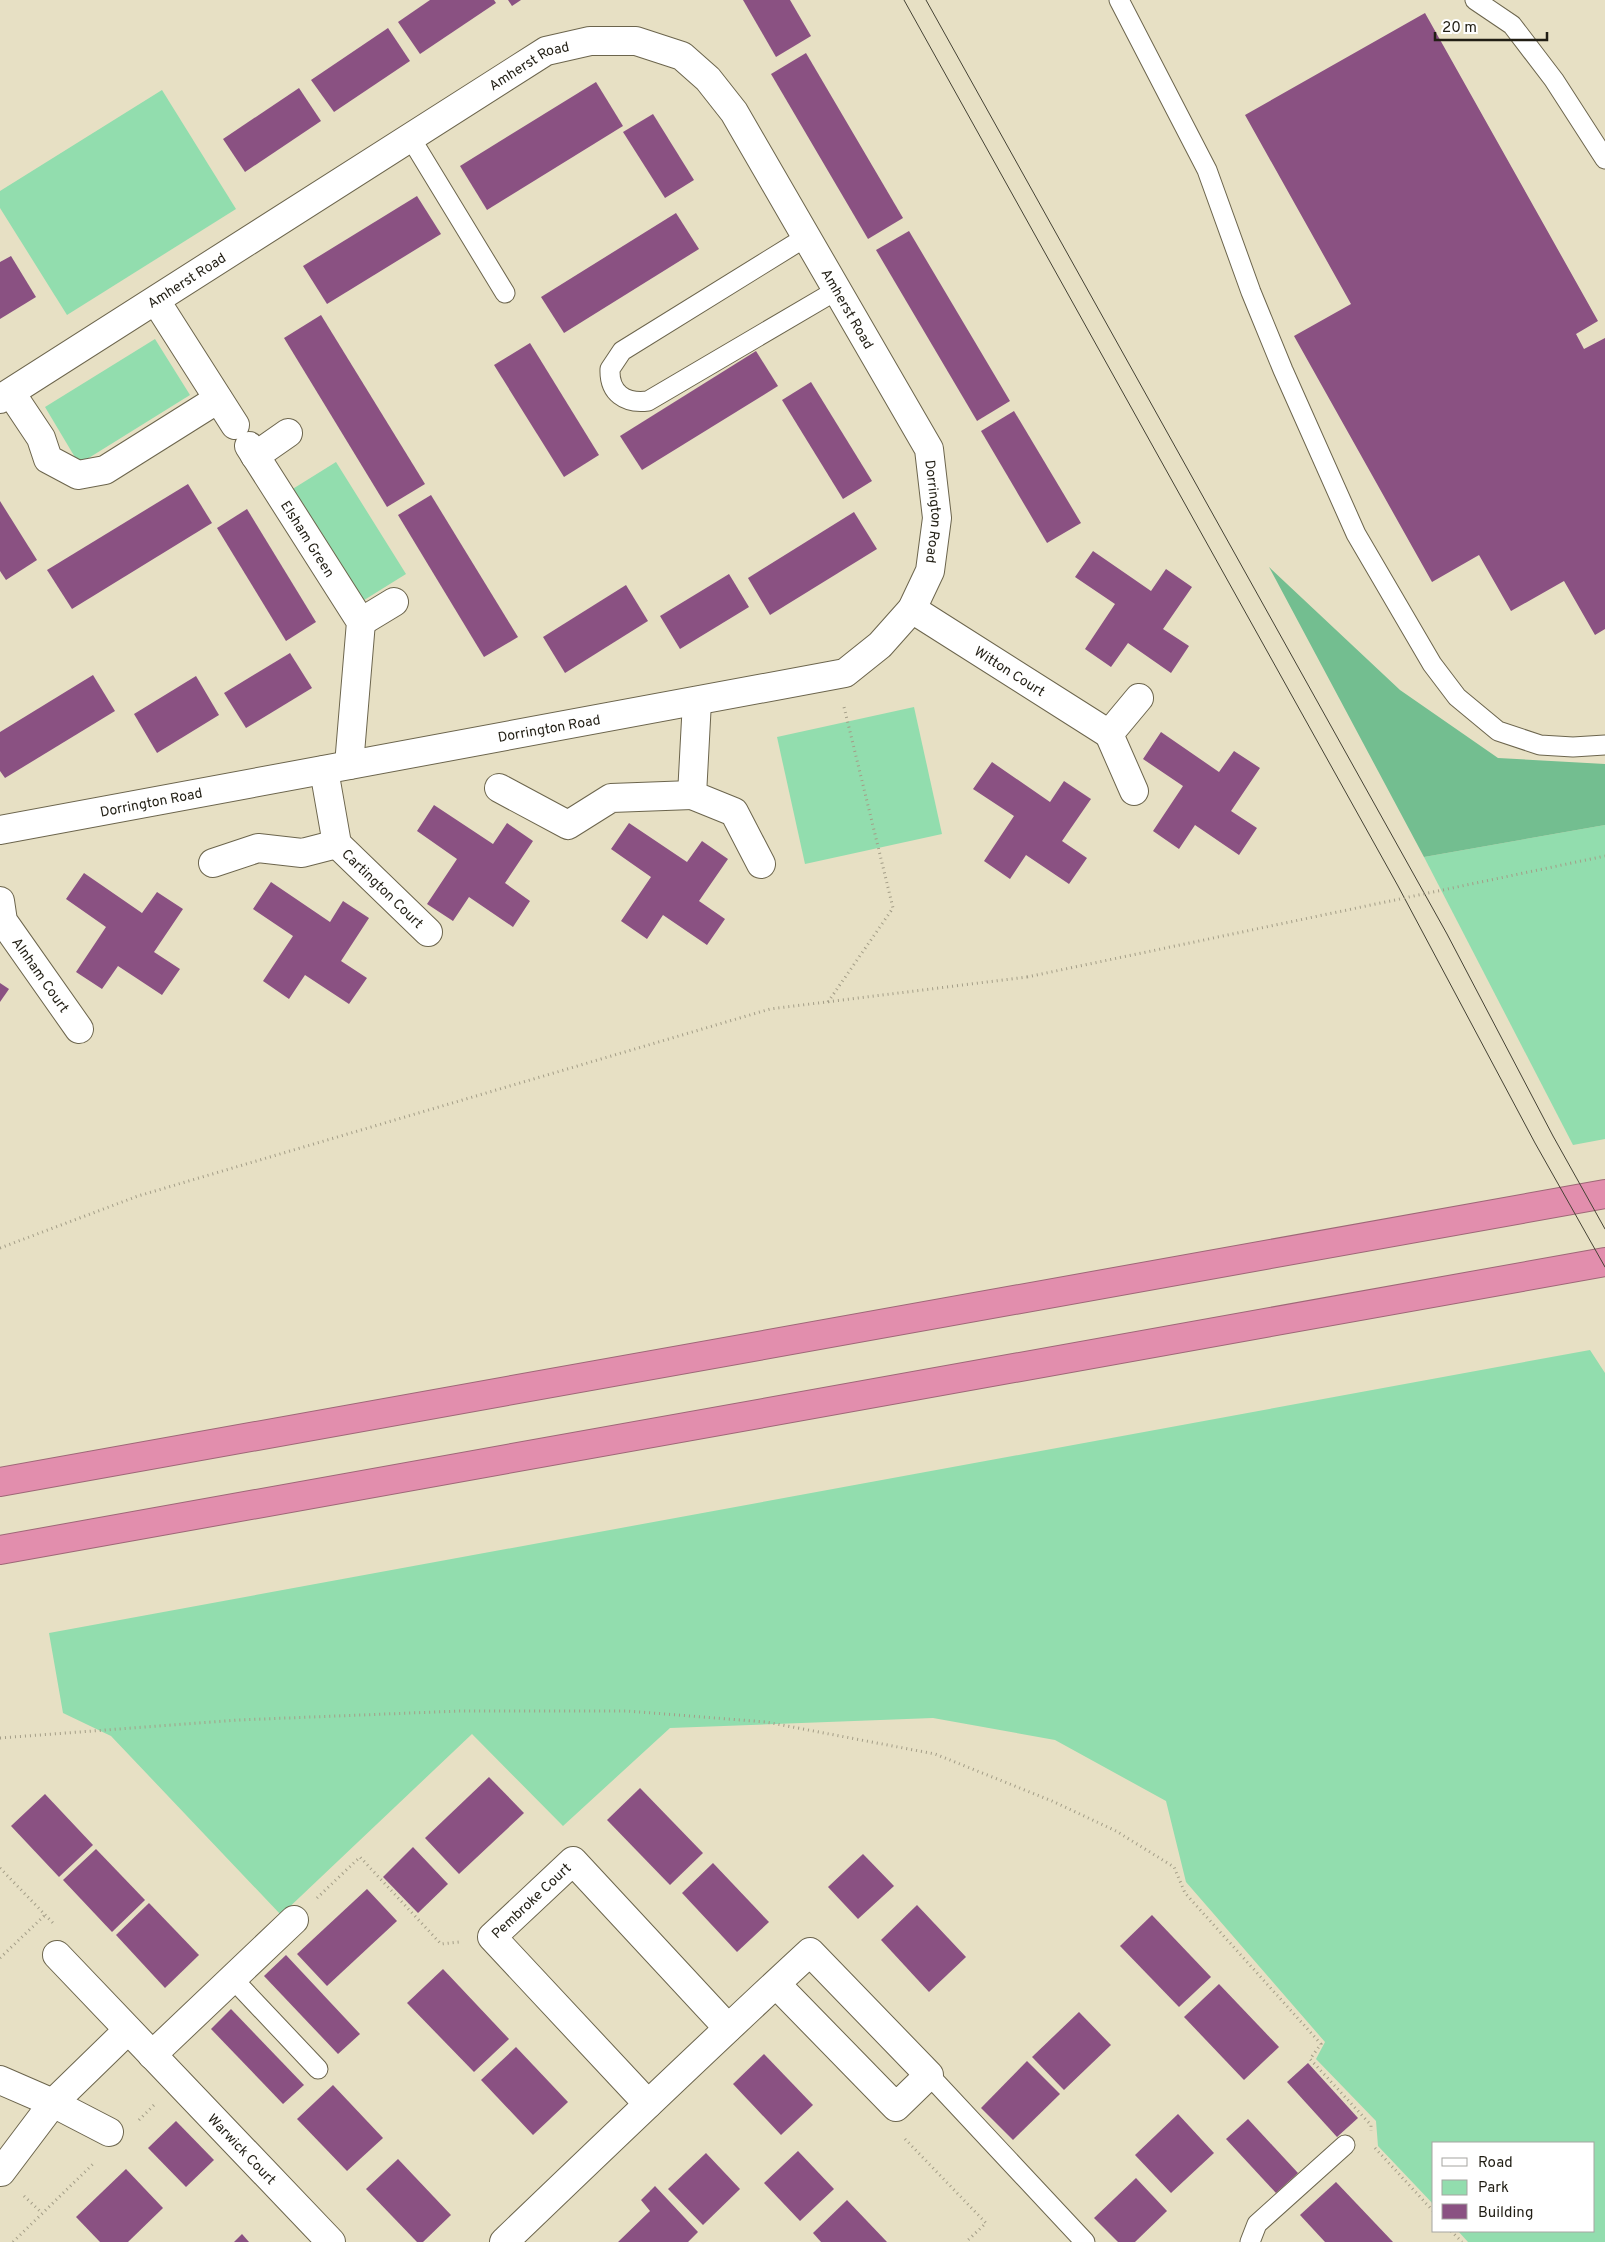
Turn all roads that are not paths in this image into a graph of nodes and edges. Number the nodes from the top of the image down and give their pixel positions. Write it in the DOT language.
graph roads {
  1 [pos="1119,0"];
  2 [pos="1475,0"];
  3 [pos="410,137"];
  4 [pos="1605,159"];
  5 [pos="806,237"];
  6 [pos="837,290"];
  7 [pos="505,293"];
  8 [pos="156,301"];
  9 [pos="6,396"];
  10 [pos="218,399"];
  11 [pos="288,433"];
  12 [pos="246,443"];
  13 [pos="929,449"];
  14 [pos="394,602"];
  15 [pos="912,609"];
  16 [pos="361,622"];
  17 [pos="1139,698"];
  18 [pos="698,701"];
  19 [pos="1109,734"];
  20 [pos="1605,745"];
  21 [pos="336,768"];
  22 [pos="499,788"];
  23 [pos="1134,792"];
  24 [pos="692,795"];
  25 [pos="0,830"];
  26 [pos="337,844"];
  27 [pos="213,863"];
  28 [pos="761,864"];
  29 [pos="1,914"];
  30 [pos="428,932"];
  31 [pos="79,1030"];
  32 [pos="1605,1194"];
  33 [pos="1605,1262"];
  34 [pos="0,1482"];
  35 [pos="0,1550"];
  36 [pos="294,1920"];
  37 [pos="57,1956"];
  38 [pos="232,1978"];
  39 [pos="776,1984"];
  40 [pos="728,2028"];
  41 [pos="128,2030"];
  42 [pos="152,2055"];
  43 [pos="318,2069"];
  44 [pos="929,2075"];
  45 [pos="0,2080"];
  46 [pos="53,2103"];
  47 [pos="648,2104"];
  48 [pos="109,2132"];
  49 [pos="1345,2145"];
  50 [pos="0,2173"];
  51 [pos="331,2242"];
  52 [pos="504,2242"];
  53 [pos="1085,2242"];
  54 [pos="1250,2242"];
  1 -- 20 [label="lane"];
  2 -- 4 [label="lane"];
  3 -- 5 [label="street, Amherst Road"];
  3 -- 7 [label="lane"];
  3 -- 8 [label="street, Amherst Road"];
  5 -- 6 [label="street, Amherst Road"];
  5 -- 6 [label="lane"];
  6 -- 13 [label="street, Amherst Road"];
  8 -- 9 [label="street, Amherst Road"];
  8 -- 10 [label="street, Elsham Green"];
  9 -- 10 [label="street"];
  10 -- 12 [label="street, Elsham Green"];
  11 -- 12 [label="street"];
  12 -- 16 [label="street, Elsham Green"];
  13 -- 15 [label="street, Dorrington Road"];
  14 -- 16 [label="street"];
  15 -- 18 [label="street, Dorrington Road"];
  15 -- 19 [label="street, Witton Court"];
  16 -- 21 [label="street"];
  17 -- 19 [label="street"];
  18 -- 21 [label="street, Dorrington Road"];
  18 -- 24 [label="street"];
  19 -- 23 [label="street"];
  21 -- 25 [label="street, Dorrington Road"];
  21 -- 26 [label="street, Cartington Court"];
  22 -- 24 [label="street"];
  24 -- 28 [label="street"];
  26 -- 27 [label="street, Cartington Court"];
  26 -- 30 [label="street, Cartington Court"];
  29 -- 31 [label="street, Alnham Court"];
  32 -- 34 [label="highway"];
  33 -- 35 [label="highway"];
  36 -- 38 [label="street"];
  37 -- 41 [label="street, Warwick Court"];
  38 -- 42 [label="street"];
  38 -- 43 [label="lane"];
  39 -- 40 [label="street"];
  39 -- 44 [label="street"];
  39 -- 44 [label="street"];
  40 -- 47 [label="street"];
  40 -- 47 [label="street, Pembroke Court"];
  41 -- 42 [label="street, Warwick Court"];
  41 -- 46 [label="street"];
  42 -- 51 [label="street, Warwick Court"];
  44 -- 53 [label="lane"];
  45 -- 46 [label="street"];
  46 -- 48 [label="street"];
  46 -- 50 [label="street"];
  47 -- 52 [label="street"];
  49 -- 54 [label="lane"];
}
